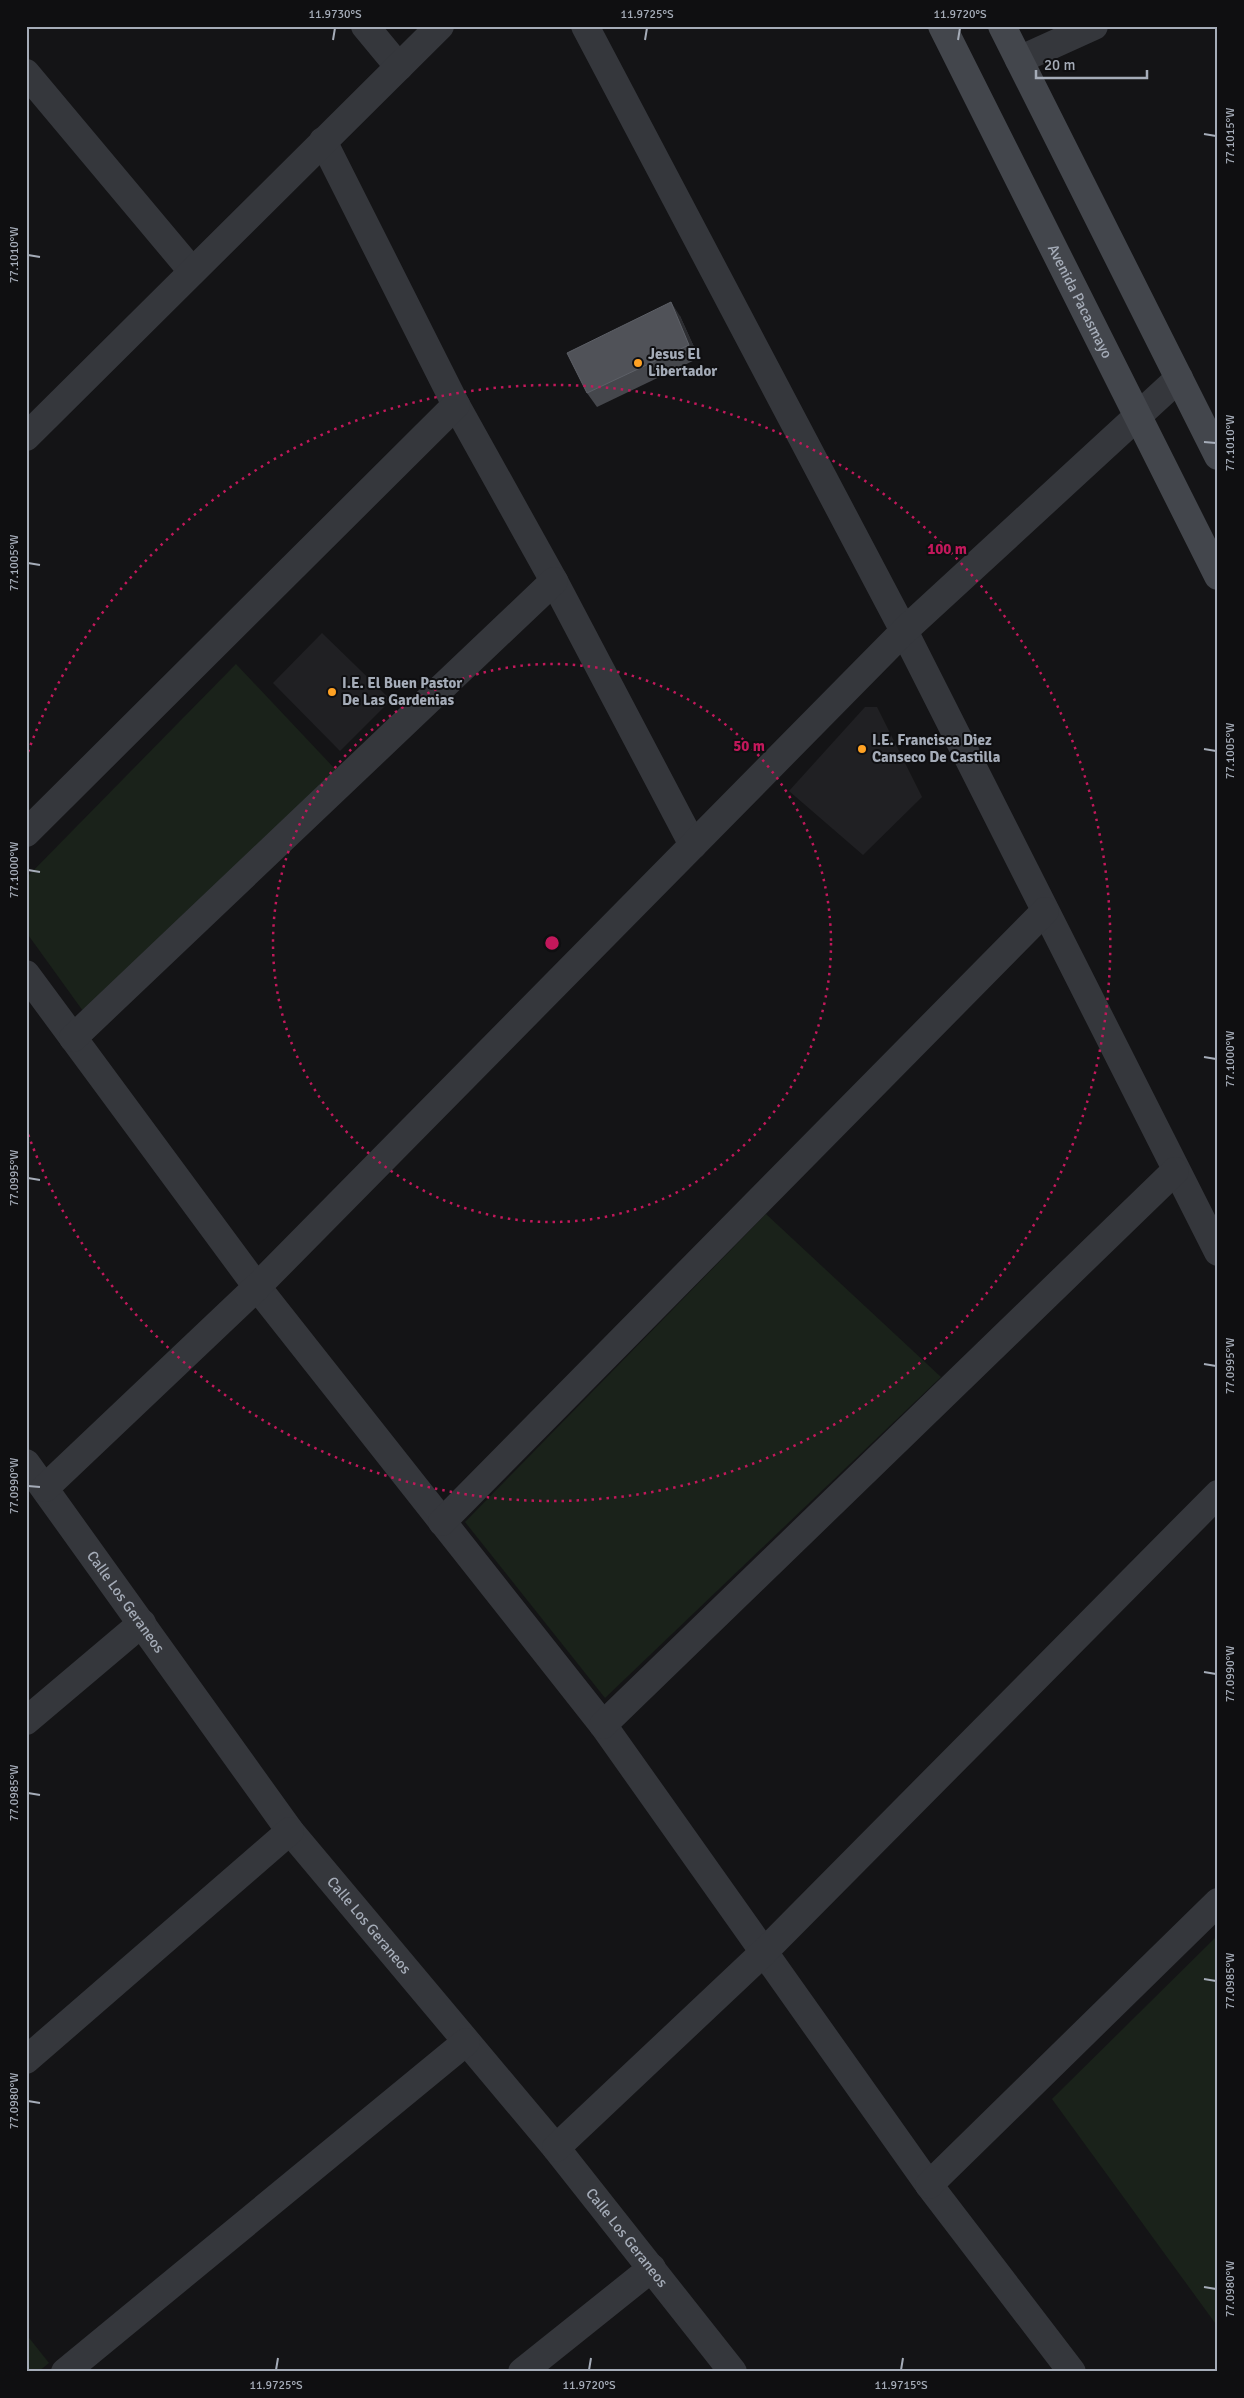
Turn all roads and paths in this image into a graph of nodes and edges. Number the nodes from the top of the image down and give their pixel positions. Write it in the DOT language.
graph roads {
  1 [pos="365,26"];
  2 [pos="440,26"];
  3 [pos="585,26"];
  4 [pos="942,26"];
  5 [pos="1002,26"];
  6 [pos="1094,26"];
  7 [pos="1019,60"];
  8 [pos="399,67"];
  9 [pos="26,73"];
  10 [pos="323,141"];
  11 [pos="192,271"];
  12 [pos="1179,378"];
  13 [pos="456,405"];
  14 [pos="1138,416"];
  15 [pos="26,437"];
  16 [pos="1218,456"];
  17 [pos="1218,576"];
  18 [pos="554,581"];
  19 [pos="904,631"];
  20 [pos="26,833"];
  21 [pos="693,845"];
  22 [pos="1045,912"];
  23 [pos="26,974"];
  24 [pos="73,1038"];
  25 [pos="1175,1172"];
  26 [pos="1218,1252"];
  27 [pos="257,1287"];
  28 [pos="26,1463"];
  29 [pos="45,1488"];
  30 [pos="1218,1494"];
  31 [pos="442,1522"];
  32 [pos="142,1623"];
  33 [pos="26,1721"];
  34 [pos="603,1726"];
  35 [pos="290,1831"];
  36 [pos="1218,1902"];
  37 [pos="764,1952"];
  38 [pos="466,2042"];
  39 [pos="26,2060"];
  40 [pos="556,2148"];
  41 [pos="929,2185"];
  42 [pos="652,2268"];
  43 [pos="535,2368"];
  44 [pos="65,2372"];
  45 [pos="733,2372"];
  46 [pos="1072,2372"];
  1 -- 8 [label="street"];
  2 -- 8 [label="street"];
  3 -- 19 [label="street"];
  4 -- 14 [label="main road, Avenida Pacasmayo"];
  5 -- 7 [label="main road"];
  6 -- 7 [label="street"];
  7 -- 12 [label="main road"];
  8 -- 10 [label="street"];
  9 -- 11 [label="street"];
  10 -- 11 [label="street"];
  10 -- 13 [label="street"];
  11 -- 15 [label="street"];
  12 -- 14 [label="street"];
  12 -- 16 [label="main road"];
  13 -- 18 [label="street"];
  13 -- 20 [label="street"];
  14 -- 17 [label="main road, Avenida Pacasmayo"];
  14 -- 19 [label="street"];
  18 -- 21 [label="street"];
  18 -- 24 [label="street"];
  19 -- 21 [label="street"];
  19 -- 22 [label="street"];
  21 -- 27 [label="street"];
  22 -- 25 [label="street"];
  22 -- 31 [label="street"];
  23 -- 24 [label="street"];
  24 -- 27 [label="street"];
  25 -- 26 [label="street"];
  25 -- 34 [label="street"];
  27 -- 29 [label="street"];
  27 -- 31 [label="street"];
  28 -- 29 [label="street, Calle Los Geraneos"];
  29 -- 32 [label="street, Calle Los Geraneos"];
  30 -- 37 [label="street"];
  31 -- 34 [label="street"];
  32 -- 33 [label="street"];
  32 -- 35 [label="street, Calle Los Geraneos"];
  34 -- 37 [label="street"];
  35 -- 38 [label="street, Calle Los Geraneos"];
  35 -- 39 [label="street"];
  36 -- 41 [label="street"];
  37 -- 40 [label="street"];
  37 -- 41 [label="street"];
  38 -- 40 [label="street, Calle Los Geraneos"];
  38 -- 44 [label="street"];
  40 -- 42 [label="street, Calle Los Geraneos"];
  41 -- 46 [label="street"];
  42 -- 43 [label="street"];
  42 -- 45 [label="street, Calle Los Geraneos"];
}
